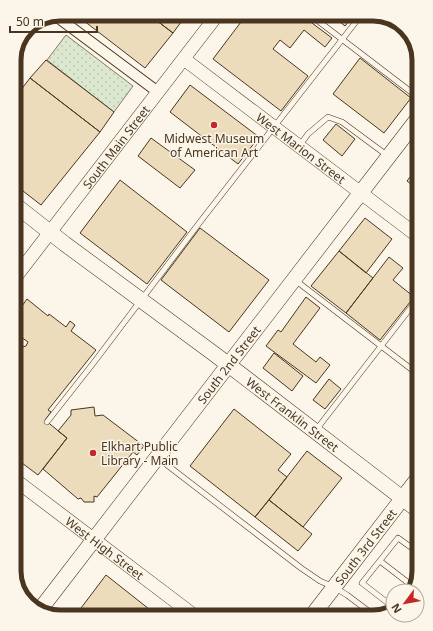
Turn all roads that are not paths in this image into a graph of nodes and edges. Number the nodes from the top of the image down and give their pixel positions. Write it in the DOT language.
graph roads {
  1 [pos="63,21"];
  2 [pos="213,21"];
  3 [pos="318,21"];
  4 [pos="357,21"];
  5 [pos="342,40"];
  6 [pos="184,59"];
  7 [pos="158,92"];
  8 [pos="412,93"];
  9 [pos="412,126"];
  10 [pos="274,127"];
  11 [pos="299,146"];
  12 [pos="388,157"];
  13 [pos="361,192"];
  14 [pos="21,209"];
  15 [pos="50,232"];
  16 [pos="412,232"];
  17 [pos="21,270"];
  18 [pos="294,279"];
  19 [pos="141,300"];
  20 [pos="412,305"];
  21 [pos="381,346"];
  22 [pos="229,365"];
  23 [pos="412,370"];
  24 [pos="47,422"];
  25 [pos="315,431"];
  26 [pos="158,458"];
  27 [pos="21,484"];
  28 [pos="412,486"];
  29 [pos="402,498"];
  30 [pos="412,506"];
  31 [pos="94,539"];
  32 [pos="412,548"];
  33 [pos="380,561"];
  34 [pos="408,583"];
  35 [pos="334,587"];
  36 [pos="385,600"];
  37 [pos="43,606"];
  38 [pos="182,606"];
  39 [pos="179,610"];
  40 [pos="187,610"];
  41 [pos="316,610"];
  42 [pos="367,610"];
  1 -- 7 [label="street"];
  2 -- 6 [label="street, South Main Street"];
  3 -- 5 [label="lane"];
  4 -- 5 [label="lane"];
  5 -- 8 [label="lane"];
  5 -- 10 [label="lane"];
  6 -- 7 [label="street, South Main Street"];
  6 -- 10 [label="street, West Marion Street"];
  7 -- 15 [label="street, South Main Street"];
  9 -- 12 [label="main road, South 2nd Street"];
  10 -- 11 [label="street, West Marion Street"];
  10 -- 19 [label="lane"];
  11 -- 12 [label="lane"];
  11 -- 13 [label="street, West Marion Street"];
  12 -- 13 [label="main road, South 2nd Street"];
  13 -- 16 [label="street, West Marion Street"];
  13 -- 18 [label="main road, South 2nd Street"];
  14 -- 15 [label="main road, West Franklin Street"];
  15 -- 17 [label="street, South Main Street"];
  15 -- 19 [label="main road, West Franklin Street"];
  18 -- 21 [label="lane"];
  18 -- 22 [label="main road, South 2nd Street"];
  19 -- 22 [label="main road, West Franklin Street"];
  19 -- 24 [label="lane"];
  20 -- 21 [label="lane"];
  21 -- 23 [label="lane"];
  21 -- 25 [label="lane"];
  22 -- 25 [label="main road, West Franklin Street"];
  22 -- 26 [label="main road, South 2nd Street"];
  25 -- 29 [label="main road, West Franklin Street"];
  26 -- 31 [label="main road, South 2nd Street"];
  26 -- 35 [label="lane"];
  27 -- 31 [label="street, West High Street"];
  28 -- 29 [label="main road, South 3rd Street"];
  29 -- 30 [label="main road, West Franklin Street"];
  29 -- 35 [label="main road, South 3rd Street"];
  31 -- 37 [label="main road, South 2nd Street"];
  31 -- 38 [label="street, West High Street"];
  32 -- 33 [label="lane"];
  33 -- 34 [label="lane"];
  33 -- 36 [label="lane"];
  35 -- 41 [label="main road, South 3rd Street"];
  35 -- 42 [label="lane"];
  38 -- 39 [label="lane"];
  38 -- 40 [label="street, West High Street"];
}
